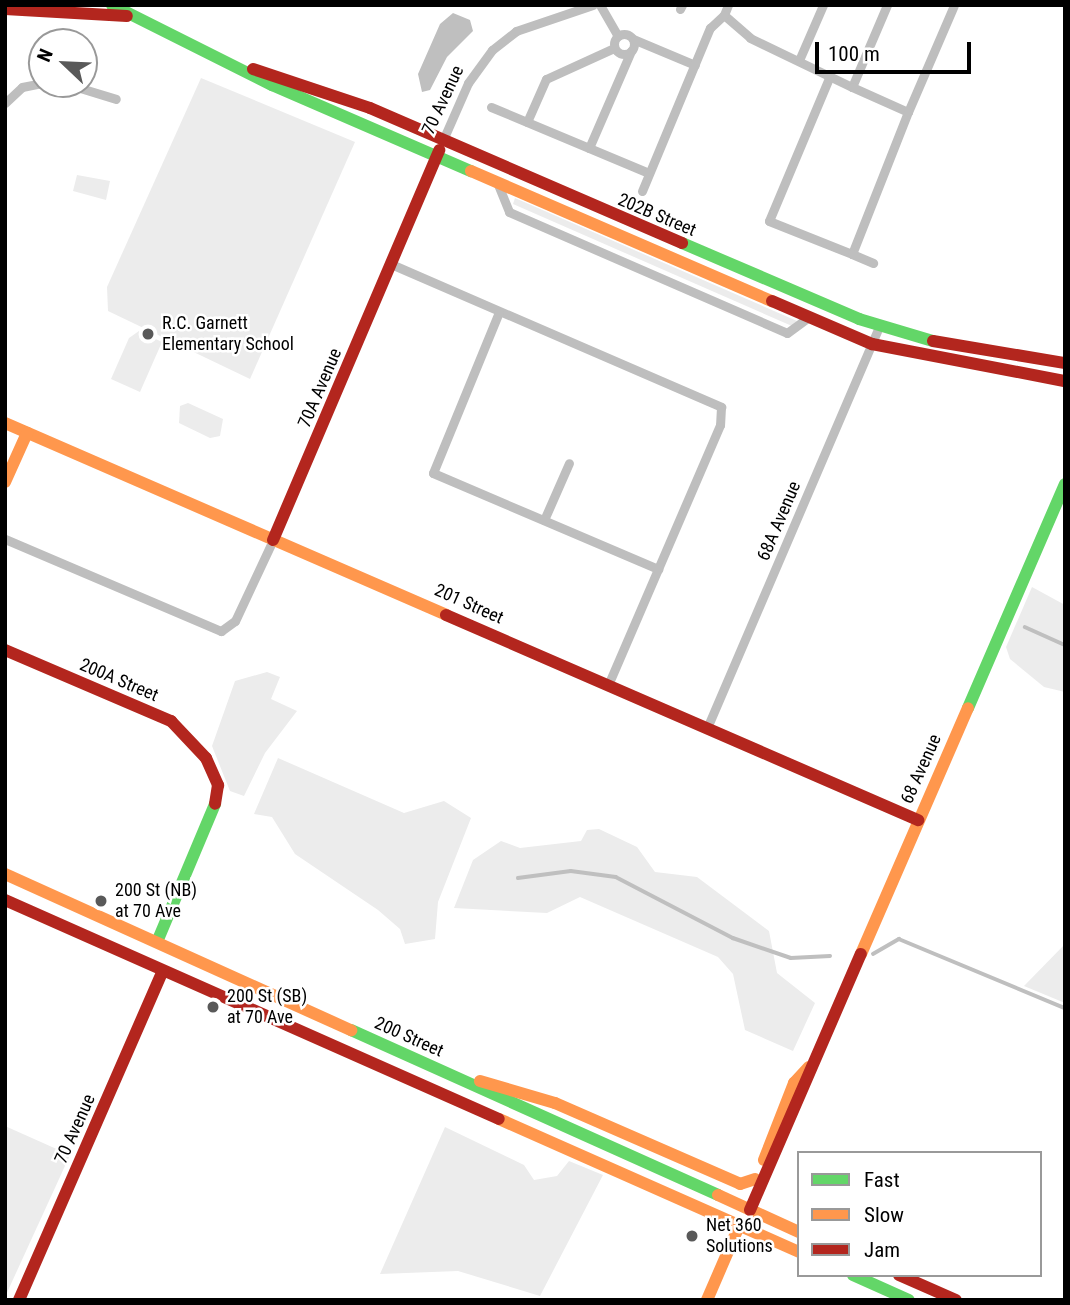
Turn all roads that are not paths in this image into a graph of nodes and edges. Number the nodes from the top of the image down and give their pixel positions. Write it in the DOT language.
graph roads {
  1 [pos="112,5"];
  2 [pos="593,5"];
  3 [pos="600,5"];
  4 [pos="728,5"];
  5 [pos="822,5"];
  6 [pos="887,5"];
  7 [pos="954,5"];
  8 [pos="5,9"];
  9 [pos="724,15"];
  10 [pos="131,16"];
  11 [pos="618,36"];
  12 [pos="633,39"];
  13 [pos="614,48"];
  14 [pos="631,51"];
  15 [pos="800,58"];
  16 [pos="695,65"];
  17 [pos="245,68"];
  18 [pos="829,78"];
  19 [pos="28,86"];
  20 [pos="852,87"];
  21 [pos="98,93"];
  22 [pos="116,99"];
  23 [pos="5,103"];
  24 [pos="491,107"];
  25 [pos="908,112"];
  26 [pos="527,122"];
  27 [pos="443,140"];
  28 [pos="589,148"];
  29 [pos="437,155"];
  30 [pos="649,173"];
  31 [pos="497,182"];
  32 [pos="642,191"];
  33 [pos="852,254"];
  34 [pos="873,263"];
  35 [pos="391,264"];
  36 [pos="499,312"];
  37 [pos="808,318"];
  38 [pos="880,327"];
  39 [pos="872,344"];
  40 [pos="1065,363"];
  41 [pos="1065,382"];
  42 [pos="5,423"];
  43 [pos="27,433"];
  44 [pos="569,463"];
  45 [pos="5,482"];
  46 [pos="1065,485"];
  47 [pos="544,520"];
  48 [pos="5,538"];
  49 [pos="273,540"];
  50 [pos="658,569"];
  51 [pos="5,650"];
  52 [pos="608,685"];
  53 [pos="707,728"];
  54 [pos="918,820"];
  55 [pos="5,874"];
  56 [pos="5,900"];
  57 [pos="156,942"];
  58 [pos="211,966"];
  59 [pos="162,972"];
  60 [pos="809,1067"];
  61 [pos="438,1068"];
  62 [pos="750,1210"];
  63 [pos="739,1226"];
  64 [pos="797,1231"];
  65 [pos="797,1251"];
  66 [pos="857,1277"];
  67 [pos="904,1277"];
  68 [pos="19,1300"];
  69 [pos="707,1300"];
  70 [pos="909,1300"];
  71 [pos="956,1300"];
  1 -- 10 [label="main road, 202B Street"];
  2 -- 27 [label="street, 70 Avenue"];
  3 -- 11 [label="street"];
  4 -- 9 [label="street"];
  5 -- 15 [label="street"];
  6 -- 20 [label="street"];
  7 -- 25 [label="street"];
  8 -- 10 [label="main road, 202B Street"];
  9 -- 15 [label="street"];
  9 -- 16 [label="street"];
  10 -- 17 [label="main road, 202B Street"];
  11 -- 12 [label="street"];
  11 -- 13 [label="street"];
  12 -- 14 [label="street"];
  12 -- 16 [label="street"];
  13 -- 14 [label="street"];
  13 -- 26 [label="street"];
  14 -- 28 [label="street"];
  15 -- 18 [label="street"];
  16 -- 30 [label="street"];
  17 -- 27 [label="main road, 202B Street"];
  17 -- 29 [label="main road, 202B Street"];
  18 -- 20 [label="street"];
  18 -- 33 [label="street"];
  19 -- 23 [label="street"];
  20 -- 25 [label="street"];
  21 -- 22 [label="street"];
  24 -- 26 [label="street"];
  25 -- 33 [label="street"];
  26 -- 28 [label="street"];
  27 -- 29 [label="main road, 70 Avenue"];
  27 -- 38 [label="main road, 202B Street"];
  28 -- 30 [label="street"];
  29 -- 31 [label="main road, 202B Street"];
  29 -- 35 [label="main road, 70A Avenue"];
  30 -- 32 [label="street"];
  31 -- 37 [label="main road, 202B Street"];
  31 -- 37 [label="street"];
  33 -- 34 [label="street"];
  35 -- 36 [label="street"];
  35 -- 49 [label="main road, 70A Avenue"];
  36 -- 47 [label="street"];
  36 -- 50 [label="street"];
  37 -- 39 [label="main road, 202B Street"];
  38 -- 39 [label="street, 68A Avenue"];
  38 -- 40 [label="main road, 202B Street"];
  39 -- 41 [label="main road, 202B Street"];
  39 -- 53 [label="street, 68A Avenue"];
  42 -- 43 [label="main road, 201 Street"];
  43 -- 45 [label="main road"];
  43 -- 49 [label="main road, 201 Street"];
  44 -- 47 [label="street"];
  46 -- 54 [label="main road, 68 Avenue"];
  47 -- 50 [label="street"];
  48 -- 49 [label="street, 70A Avenue"];
  49 -- 52 [label="main road, 201 Street"];
  50 -- 52 [label="street"];
  51 -- 57 [label="main road, 200A Street"];
  52 -- 53 [label="main road, 201 Street"];
  53 -- 54 [label="main road, 201 Street"];
  54 -- 60 [label="main road, 68 Avenue"];
  55 -- 57 [label="main road, 200 Street"];
  56 -- 59 [label="main road"];
  57 -- 58 [label="main road, 200 Street"];
  58 -- 59 [label="main road"];
  58 -- 61 [label="main road, 200 Street"];
  59 -- 63 [label="main road"];
  59 -- 68 [label="main road, 70 Avenue"];
  60 -- 61 [label="main road, 68 Avenue"];
  60 -- 62 [label="main road, 68 Avenue"];
  61 -- 62 [label="main road, 200 Street"];
  62 -- 64 [label="main road, 200 Street"];
  63 -- 65 [label="main road"];
  63 -- 69 [label="main road"];
  66 -- 70 [label="main road"];
  67 -- 71 [label="main road"];
}
